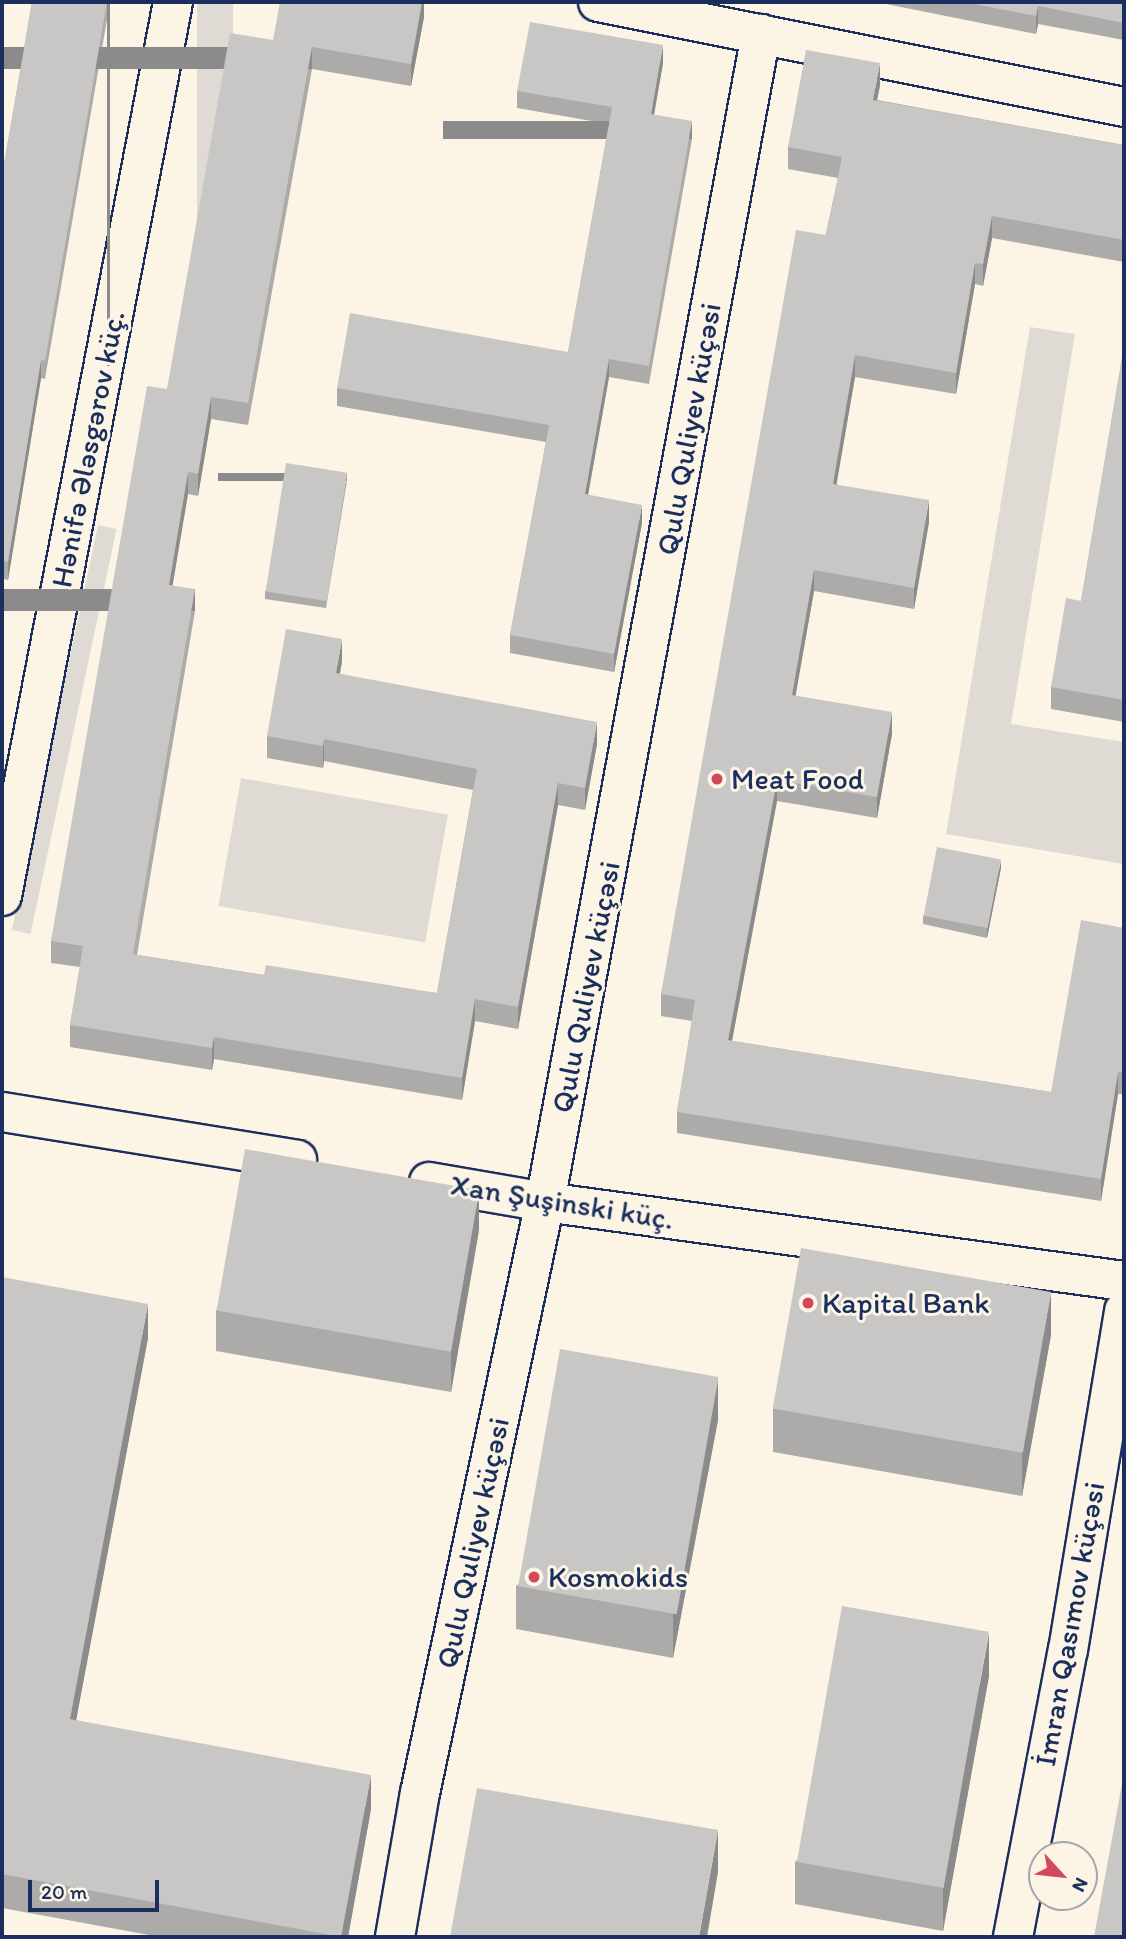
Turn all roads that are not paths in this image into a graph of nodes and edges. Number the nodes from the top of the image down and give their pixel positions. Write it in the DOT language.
graph roads {
  1 [pos="173,2"];
  2 [pos="598,2"];
  3 [pos="761,34"];
  4 [pos="1124,107"];
  5 [pos="2,896"];
  6 [pos="2,1112"];
  7 [pos="334,1166"];
  8 [pos="400,1177"];
  9 [pos="545,1202"];
  10 [pos="1124,1281"];
  11 [pos="1124,1311"];
  12 [pos="395,1937"];
  13 [pos="1013,1937"];
  1 -- 5 [label="street, Hənifə Ələsgərov küç."];
  2 -- 3 [label="street"];
  3 -- 4 [label="street"];
  3 -- 9 [label="street, Qulu Quliyev küçəsi"];
  6 -- 7 [label="street"];
  8 -- 9 [label="street, Xan Şuşinski küç."];
  9 -- 10 [label="street, Xan Şuşinski küç."];
  9 -- 12 [label="street, Qulu Quliyev küçəsi"];
  11 -- 13 [label="street, İmran Qasımov küçəsi"];
}
